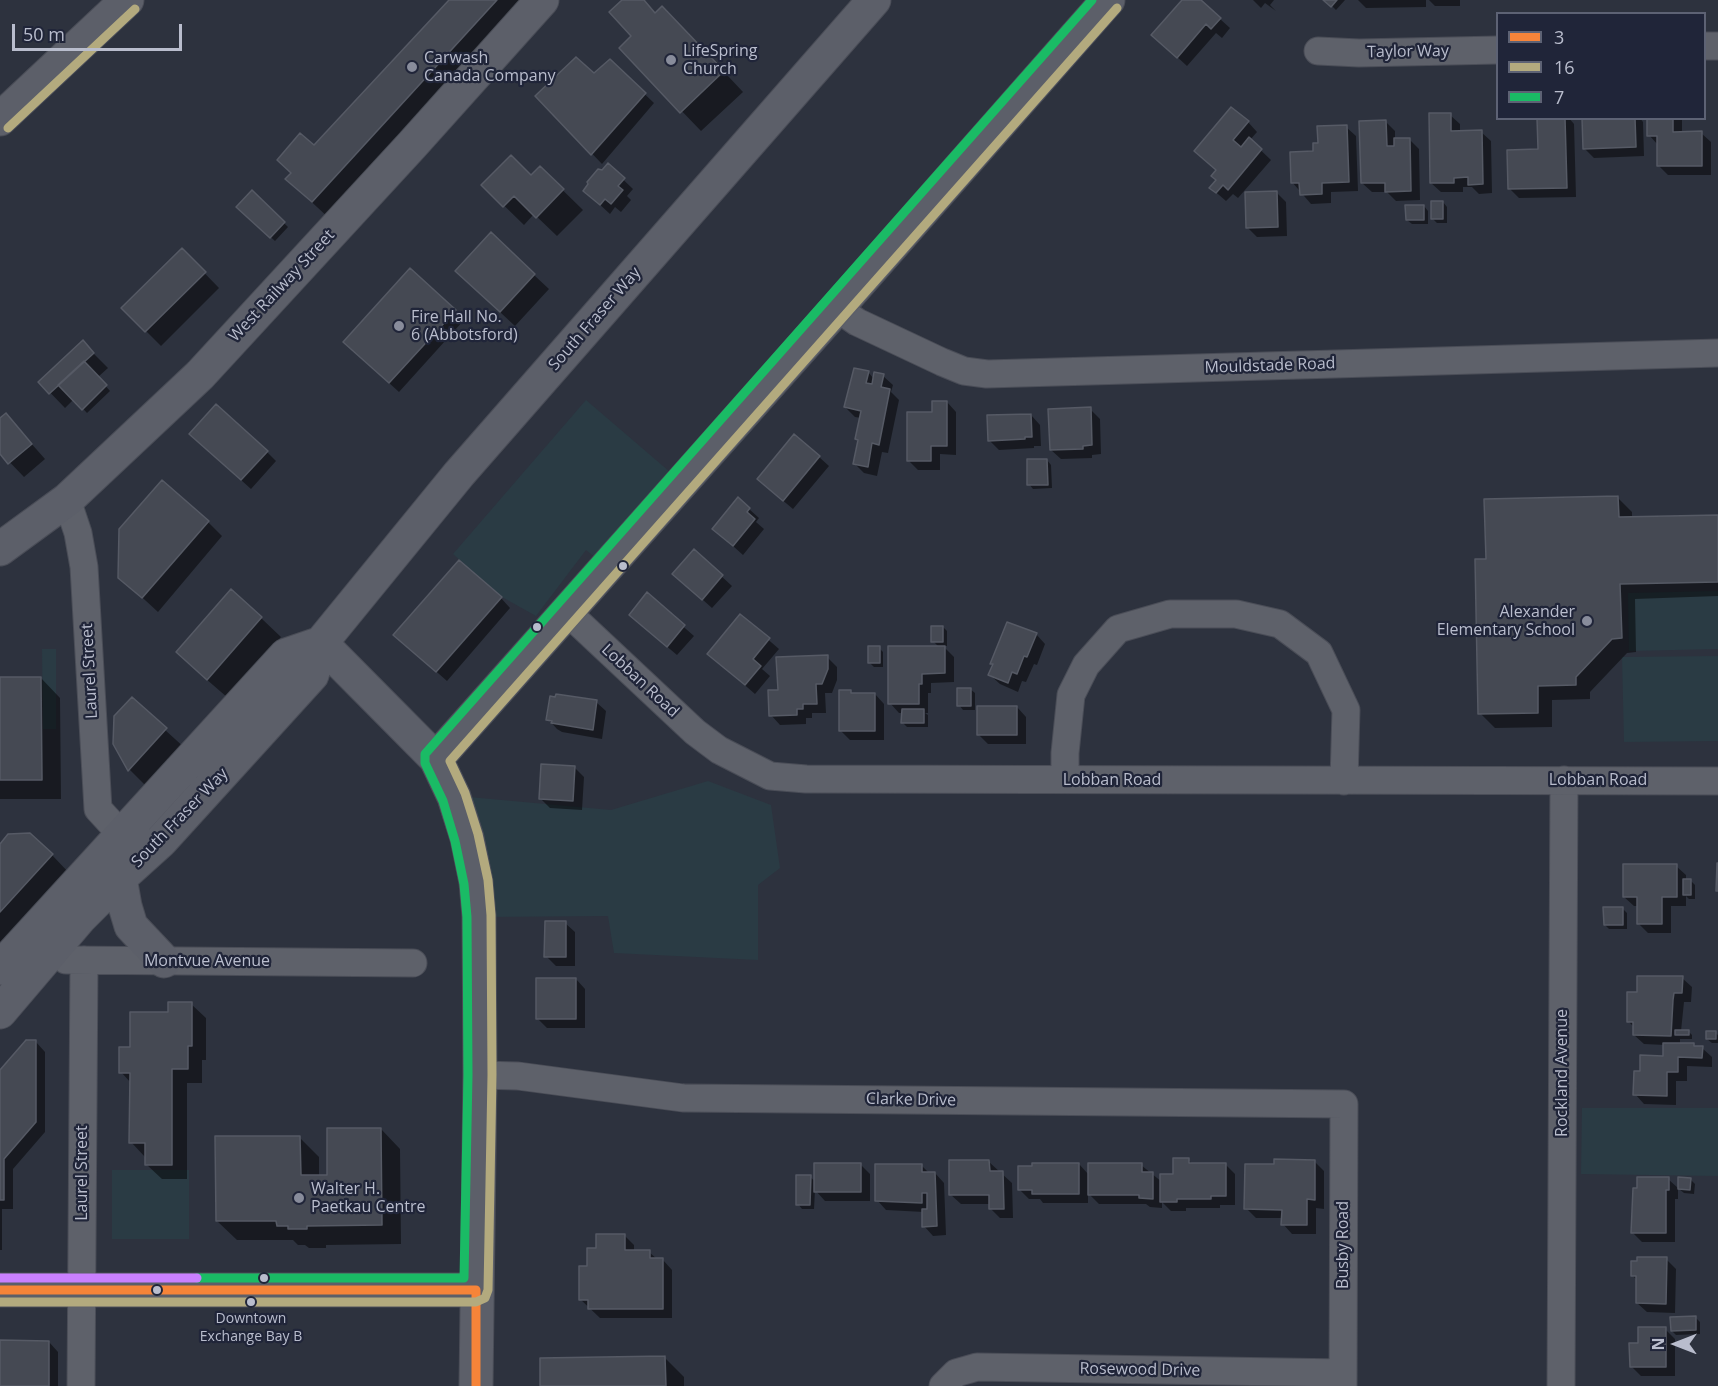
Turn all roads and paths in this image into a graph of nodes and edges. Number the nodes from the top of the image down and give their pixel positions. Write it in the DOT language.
graph roads {
  1 [pos="127,0"];
  2 [pos="542,0"];
  3 [pos="874,0"];
  4 [pos="1108,0"];
  5 [pos="1496,50"];
  6 [pos="1318,51"];
  7 [pos="0,119"];
  8 [pos="837,308"];
  9 [pos="1718,353"];
  10 [pos="68,500"];
  11 [pos="0,549"];
  12 [pos="566,611"];
  13 [pos="321,643"];
  14 [pos="436,759"];
  15 [pos="1065,779"];
  16 [pos="1564,780"];
  17 [pos="1344,781"];
  18 [pos="1718,781"];
  19 [pos="121,834"];
  20 [pos="120,878"];
  21 [pos="44,959"];
  22 [pos="84,960"];
  23 [pos="164,961"];
  24 [pos="3,962"];
  25 [pos="413,963"];
  26 [pos="0,1012"];
  27 [pos="480,1075"];
  28 [pos="1344,1104"];
  29 [pos="0,1290"];
  30 [pos="81,1290"];
  31 [pos="476,1290"];
  32 [pos="1342,1379"];
  33 [pos="1566,1379"];
  34 [pos="81,1386"];
  35 [pos="476,1386"];
  36 [pos="943,1386"];
  1 -- 7 [label="street"];
  2 -- 10 [label="street, West Railway Street"];
  3 -- 13 [label="street, South Fraser Way"];
  4 -- 8 [label="street"];
  5 -- 6 [label="street, Taylor Way"];
  8 -- 9 [label="street, Mouldstade Road"];
  8 -- 12 [label="street"];
  10 -- 11 [label="street, West Railway Street"];
  10 -- 19 [label="street, Laurel Street"];
  12 -- 14 [label="street"];
  12 -- 15 [label="street, Lobban Road"];
  13 -- 14 [label="street"];
  13 -- 19 [label="street, South Fraser Way"];
  13 -- 20 [label="street, South Fraser Way"];
  14 -- 27 [label="street"];
  15 -- 17 [label="street, Lobban Road"];
  15 -- 17 [label="street"];
  16 -- 17 [label="street, Lobban Road"];
  16 -- 18 [label="street, Lobban Road"];
  16 -- 33 [label="street, Rockland Avenue"];
  19 -- 24 [label="street, South Fraser Way"];
  20 -- 21 [label="street, South Fraser Way"];
  20 -- 23 [label="street"];
  21 -- 22 [label="street, Montvue Avenue"];
  21 -- 24 [label="street, Montvue Avenue"];
  21 -- 26 [label="street, South Fraser Way"];
  22 -- 23 [label="street, Montvue Avenue"];
  22 -- 30 [label="street, Laurel Street"];
  23 -- 25 [label="street, Montvue Avenue"];
  27 -- 28 [label="street, Clarke Drive"];
  27 -- 31 [label="street"];
  28 -- 32 [label="street, Busby Road"];
  29 -- 30 [label="street"];
  30 -- 31 [label="street"];
  30 -- 34 [label="street, Laurel Street"];
  31 -- 35 [label="street"];
  32 -- 36 [label="street, Rosewood Drive"];
}
